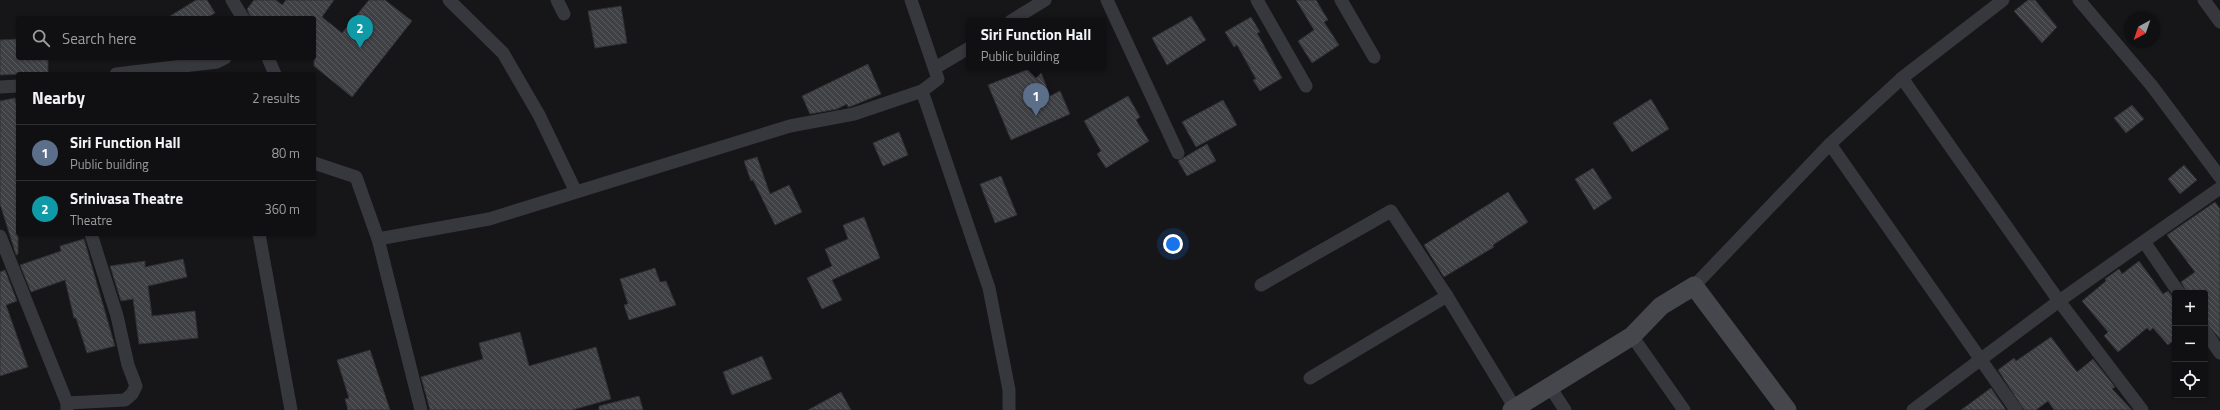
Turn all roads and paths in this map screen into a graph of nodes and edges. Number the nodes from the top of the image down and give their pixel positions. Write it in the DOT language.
graph roads {
  1 [pos="232,0"];
  2 [pos="449,0"];
  3 [pos="557,0"];
  4 [pos="911,0"];
  5 [pos="1106,0"];
  6 [pos="1257,0"];
  7 [pos="1341,0"];
  8 [pos="2003,0"];
  9 [pos="2079,0"];
  10 [pos="2204,0"];
  11 [pos="1039,1"];
  12 [pos="564,14"];
  13 [pos="242,16"];
  14 [pos="1015,18"];
  15 [pos="2220,22"];
  16 [pos="966,50"];
  17 [pos="1374,57"];
  18 [pos="221,60"];
  19 [pos="269,60"];
  20 [pos="935,68"];
  21 [pos="133,72"];
  22 [pos="274,72"];
  23 [pos="1902,78"];
  24 [pos="16,86"];
  25 [pos="1306,86"];
  26 [pos="0,87"];
  27 [pos="922,91"];
  28 [pos="1830,144"];
  29 [pos="1178,153"];
  30 [pos="316,164"];
  31 [pos="2220,177"];
  32 [pos="2220,188"];
  33 [pos="576,192"];
  34 [pos="0,236"];
  35 [pos="92,236"];
  36 [pos="259,236"];
  37 [pos="378,238"];
  38 [pos="2145,243"];
  39 [pos="1262,285"];
  40 [pos="1694,286"];
  41 [pos="2177,290"];
  42 [pos="1447,296"];
  43 [pos="2059,301"];
  44 [pos="2208,335"];
  45 [pos="1632,336"];
  46 [pos="2220,353"];
  47 [pos="1980,360"];
  48 [pos="1310,378"];
  49 [pos="1550,387"];
  50 [pos="67,407"];
  51 [pos="1514,409"];
  52 [pos="1916,409"];
  53 [pos="291,410"];
  54 [pos="420,410"];
  55 [pos="1010,410"];
  56 [pos="1564,410"];
  57 [pos="1684,410"];
  58 [pos="1787,410"];
  59 [pos="2016,410"];
  60 [pos="2142,410"];
  1 -- 13 [label="street"];
  2 -- 33 [label="street"];
  3 -- 12 [label="street"];
  4 -- 20 [label="street"];
  5 -- 29 [label="street"];
  6 -- 25 [label="street"];
  7 -- 17 [label="street"];
  8 -- 23 [label="street"];
  9 -- 31 [label="street"];
  10 -- 15 [label="street"];
  11 -- 14 [label="street"];
  16 -- 20 [label="street"];
  18 -- 21 [label="street"];
  19 -- 22 [label="street"];
  20 -- 27 [label="street"];
  23 -- 28 [label="street"];
  23 -- 43 [label="street"];
  24 -- 26 [label="street"];
  27 -- 33 [label="street"];
  27 -- 55 [label="street"];
  28 -- 40 [label="street"];
  28 -- 47 [label="street"];
  30 -- 37 [label="street"];
  32 -- 38 [label="street"];
  33 -- 37 [label="street"];
  34 -- 50 [label="street"];
  35 -- 50 [label="street"];
  36 -- 53 [label="street"];
  37 -- 54 [label="street"];
  38 -- 41 [label="street"];
  38 -- 43 [label="street"];
  39 -- 42 [label="street"];
  40 -- 45 [label="street"];
  40 -- 58 [label="street"];
  42 -- 48 [label="street"];
  42 -- 51 [label="street"];
  43 -- 47 [label="street"];
  43 -- 60 [label="street"];
  44 -- 46 [label="street"];
  45 -- 49 [label="street"];
  45 -- 57 [label="street"];
  47 -- 52 [label="street"];
  47 -- 59 [label="street"];
  49 -- 51 [label="street"];
  49 -- 56 [label="street"];
}
